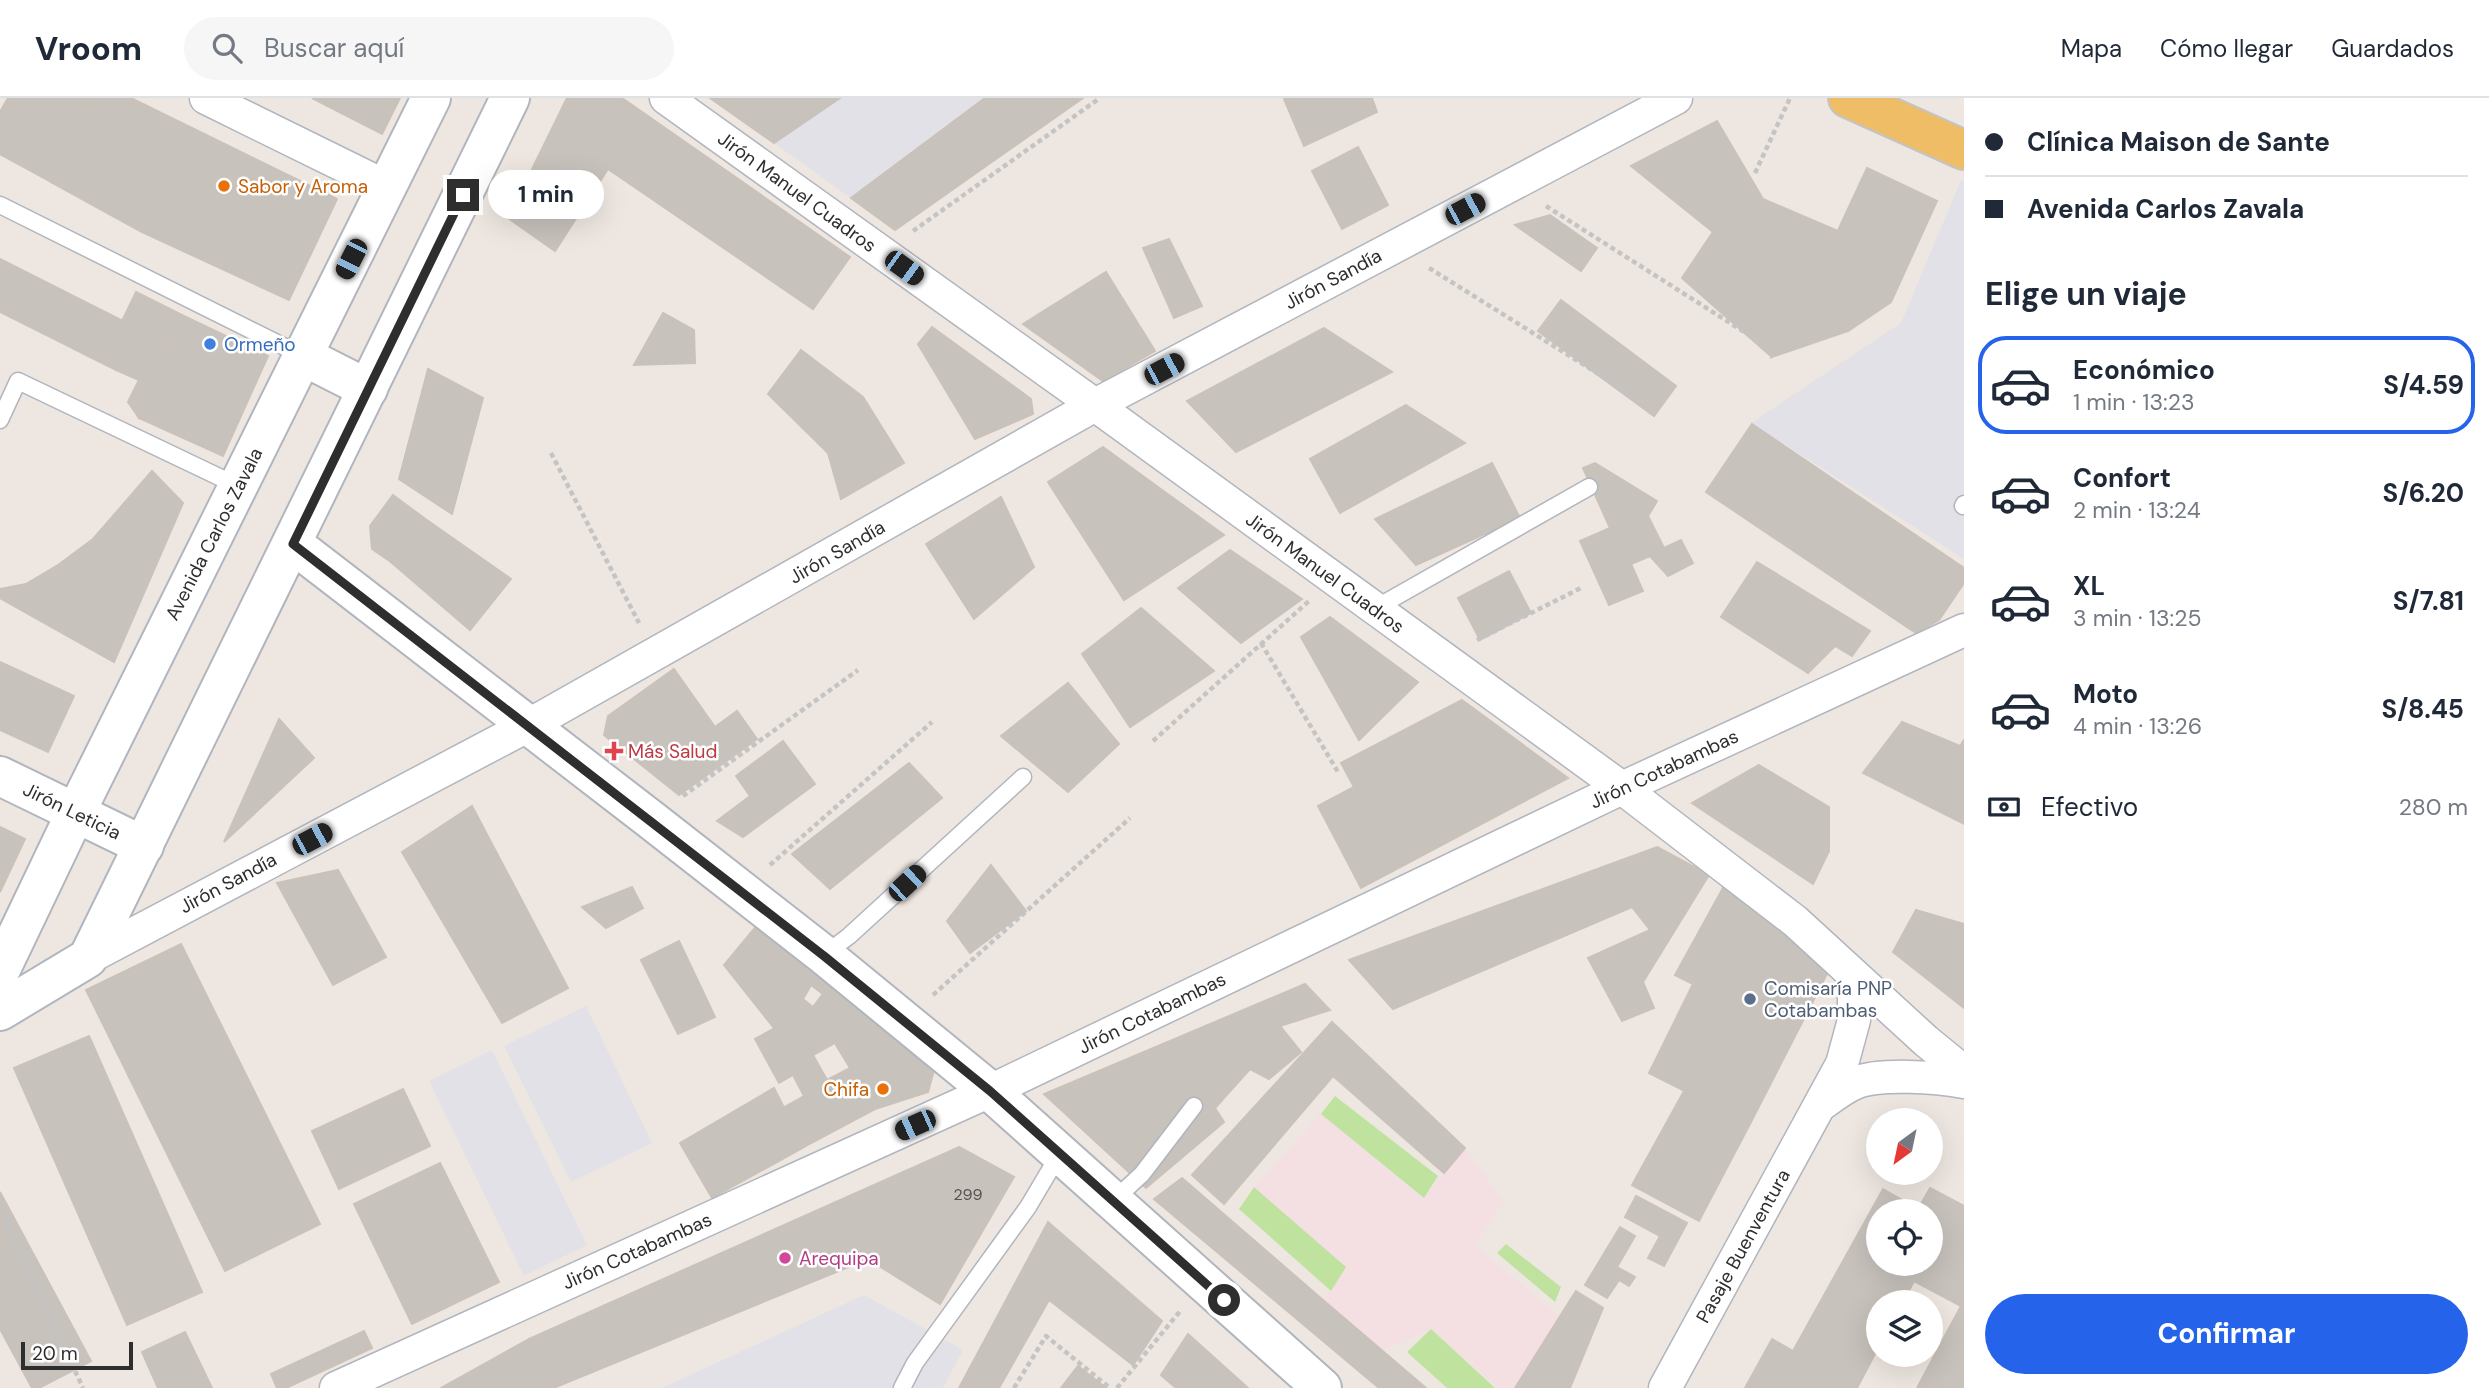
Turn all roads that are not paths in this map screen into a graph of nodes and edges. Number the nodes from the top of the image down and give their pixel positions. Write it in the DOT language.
graph roads {
  1 [pos="206,98"];
  2 [pos="431,98"];
  3 [pos="510,98"];
  4 [pos="666,98"];
  5 [pos="1676,98"];
  6 [pos="1848,98"];
  7 [pos="1964,150"];
  8 [pos="387,187"];
  9 [pos="0,205"];
  10 [pos="303,355"];
  11 [pos="368,389"];
  12 [pos="1095,405"];
  13 [pos="0,420"];
  14 [pos="238,486"];
  15 [pos="1588,487"];
  16 [pos="293,544"];
  17 [pos="1374,609"];
  18 [pos="1964,631"];
  19 [pos="529,725"];
  20 [pos="0,776"];
  21 [pos="1023,777"];
  22 [pos="1622,788"];
  23 [pos="76,812"];
  24 [pos="144,846"];
  25 [pos="824,956"];
  26 [pos="88,958"];
  27 [pos="0,971"];
  28 [pos="1854,976"];
  29 [pos="0,1011"];
  30 [pos="1964,1072"];
  31 [pos="1964,1082"];
  32 [pos="990,1091"];
  33 [pos="1822,1104"];
  34 [pos="1194,1107"];
  35 [pos="1060,1153"];
  36 [pos="1113,1201"];
  37 [pos="336,1388"];
  38 [pos="902,1388"];
  39 [pos="1322,1388"];
  40 [pos="1665,1388"];
  1 -- 8 [label="street"];
  2 -- 8 [label="main road, Avenida Carlos Zavala"];
  3 -- 11 [label="main road"];
  4 -- 12 [label="street, Jirón Manuel Cuadros"];
  5 -- 12 [label="street, Jirón Sandía"];
  6 -- 7 [label="main road"];
  8 -- 10 [label="main road, Avenida Carlos Zavala"];
  9 -- 10 [label="lane"];
  10 -- 11 [label="main road"];
  10 -- 14 [label="main road, Avenida Carlos Zavala"];
  11 -- 16 [label="main road"];
  12 -- 17 [label="street, Jirón Manuel Cuadros"];
  12 -- 19 [label="street, Jirón Sandía"];
  13 -- 14 [label="lane"];
  14 -- 23 [label="main road, Avenida Carlos Zavala"];
  15 -- 17 [label="lane"];
  16 -- 19 [label="main road"];
  16 -- 24 [label="main road"];
  17 -- 22 [label="street, Jirón Manuel Cuadros"];
  18 -- 22 [label="street, Jirón Cotabambas"];
  19 -- 25 [label="main road"];
  19 -- 26 [label="street, Jirón Sandía"];
  20 -- 23 [label="main road, Jirón Leticia"];
  21 -- 25 [label="lane"];
  22 -- 28 [label="street, Jirón Manuel Cuadros"];
  22 -- 32 [label="street, Jirón Cotabambas"];
  23 -- 24 [label="main road, Jirón Leticia"];
  23 -- 27 [label="main road, Avenida Carlos Zavala"];
  24 -- 26 [label="main road"];
  25 -- 32 [label="main road"];
  26 -- 29 [label="main road, Jirón Sandía"];
  28 -- 30 [label="street, Jirón Manuel Cuadros"];
  28 -- 33 [label="street, Pasaje Buenventura"];
  31 -- 33 [label="street, Pasaje Buenventura"];
  32 -- 35 [label="main road"];
  32 -- 37 [label="street, Jirón Cotabambas"];
  33 -- 40 [label="street, Pasaje Buenventura"];
  34 -- 36 [label="lane"];
  35 -- 36 [label="main road"];
  35 -- 38 [label="lane"];
  36 -- 39 [label="main road"];
}
